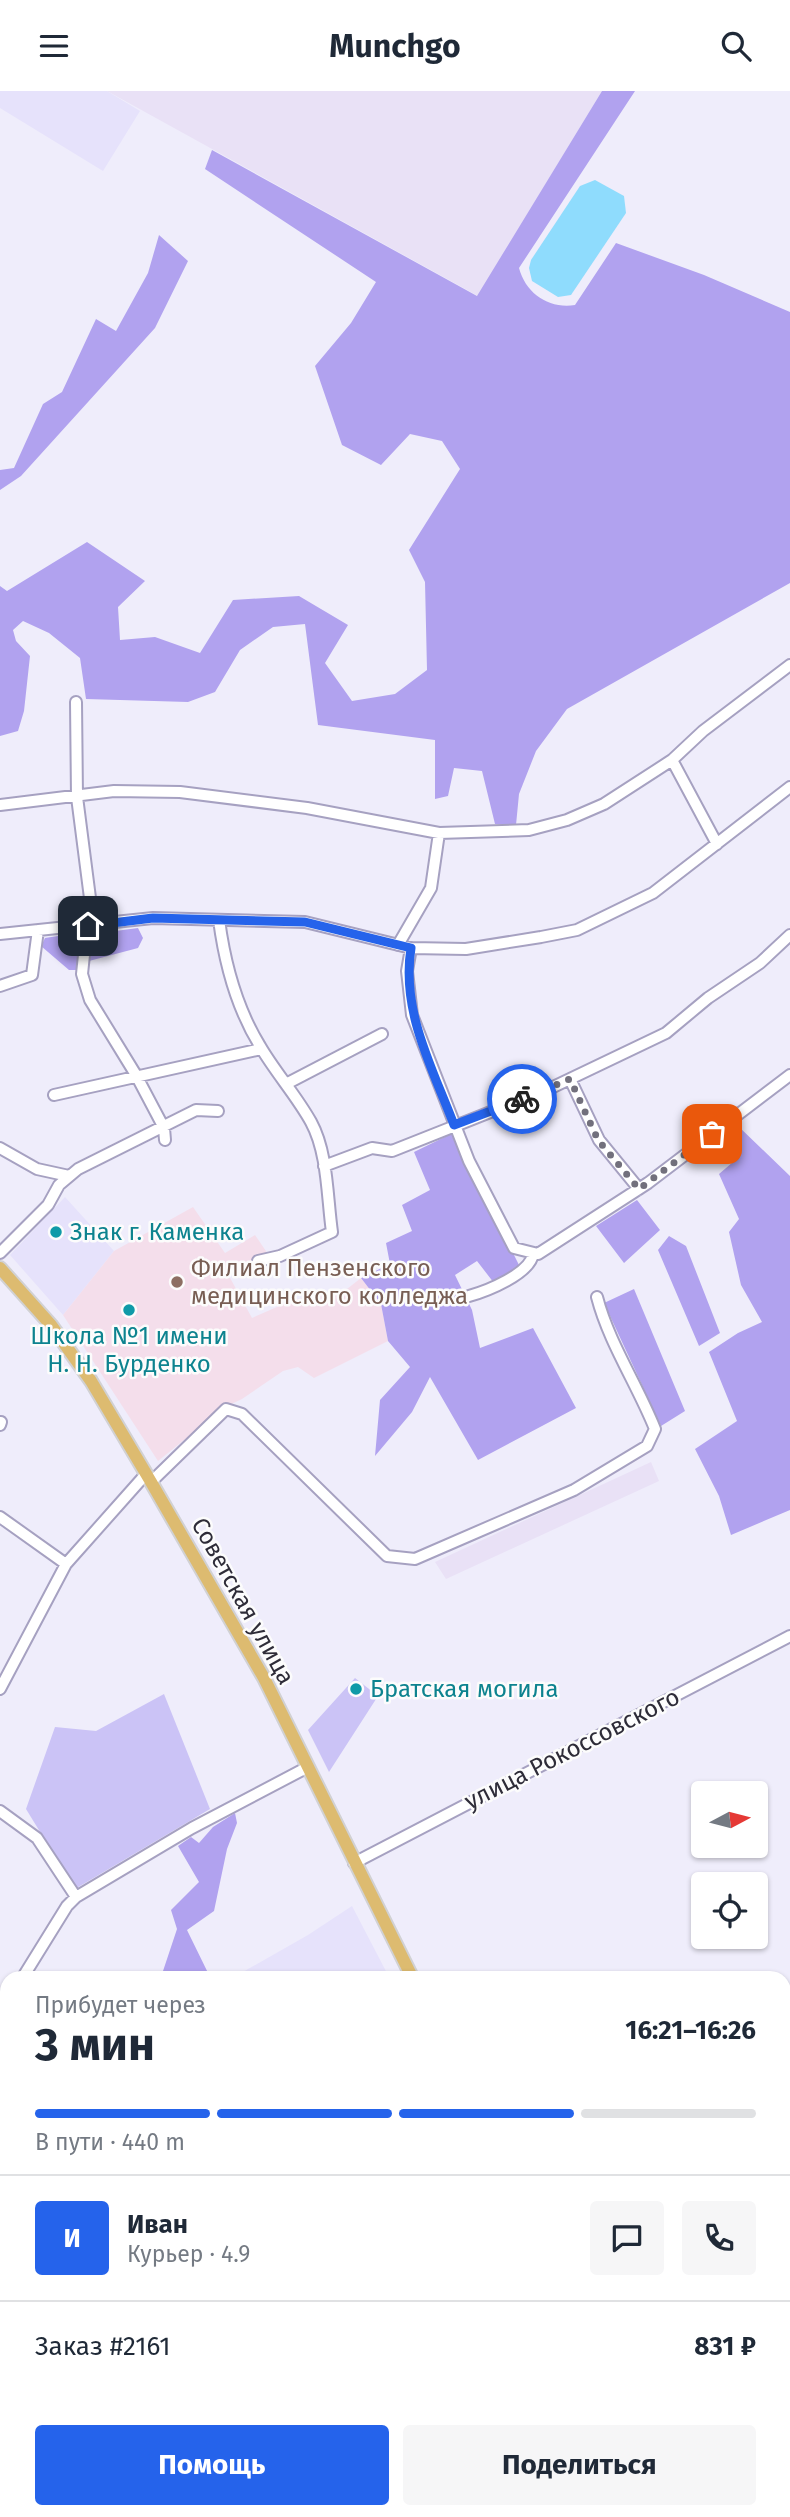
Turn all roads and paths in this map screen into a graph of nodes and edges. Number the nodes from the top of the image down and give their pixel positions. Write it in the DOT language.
graph roads {
  1 [pos="790,665"];
  2 [pos="76,702"];
  3 [pos="672,760"];
  4 [pos="790,787"];
  5 [pos="77,797"];
  6 [pos="0,805"];
  7 [pos="439,833"];
  8 [pos="716,844"];
  9 [pos="219,920"];
  10 [pos="88,926"];
  11 [pos="38,930"];
  12 [pos="0,934"];
  13 [pos="790,935"];
  14 [pos="398,945"];
  15 [pos="411,948"];
  16 [pos="0,986"];
  17 [pos="382,1034"];
  18 [pos="261,1049"];
  19 [pos="136,1075"];
  20 [pos="790,1075"];
  21 [pos="570,1079"];
  22 [pos="286,1084"];
  23 [pos="54,1095"];
  24 [pos="218,1111"];
  25 [pos="454,1125"];
  26 [pos="165,1134"];
  27 [pos="0,1148"];
  28 [pos="324,1166"];
  29 [pos="69,1176"];
  30 [pos="639,1189"];
  31 [pos="0,1253"];
  32 [pos="533,1254"];
  33 [pos="258,1261"];
  34 [pos="0,1268"];
  35 [pos="469,1296"];
  36 [pos="597,1297"];
  37 [pos="149,1478"];
  38 [pos="0,1517"];
  39 [pos="66,1564"];
  40 [pos="790,1636"];
  41 [pos="0,1689"];
  42 [pos="308,1767"];
  43 [pos="0,1811"];
  44 [pos="354,1863"];
  45 [pos="76,1897"];
  46 [pos="27,1971"];
  47 [pos="409,1971"];
  1 -- 3 [label="street"];
  2 -- 5 [label="street"];
  3 -- 7 [label="street"];
  3 -- 8 [label="street"];
  4 -- 8 [label="street"];
  5 -- 6 [label="street"];
  5 -- 7 [label="street"];
  5 -- 10 [label="street"];
  7 -- 14 [label="street"];
  8 -- 15 [label="street"];
  9 -- 10 [label="street"];
  9 -- 14 [label="street"];
  9 -- 18 [label="street"];
  10 -- 11 [label="street"];
  10 -- 19 [label="street"];
  11 -- 12 [label="street"];
  11 -- 16 [label="street"];
  13 -- 21 [label="street"];
  14 -- 15 [label="street"];
  15 -- 25 [label="street"];
  17 -- 22 [label="street"];
  18 -- 19 [label="street"];
  18 -- 22 [label="street"];
  19 -- 23 [label="street"];
  19 -- 26 [label="street"];
  20 -- 30 [label="street"];
  21 -- 25 [label="street"];
  21 -- 30 [label="street"];
  22 -- 28 [label="street"];
  24 -- 26 [label="street"];
  25 -- 28 [label="street"];
  25 -- 32 [label="street"];
  26 -- 29 [label="street"];
  27 -- 29 [label="street"];
  28 -- 33 [label="street"];
  29 -- 31 [label="street"];
  30 -- 32 [label="street"];
  32 -- 35 [label="street"];
  34 -- 37 [label="main road, Советская улица"];
  36 -- 37 [label="street"];
  37 -- 39 [label="street"];
  37 -- 42 [label="main road, Советская улица"];
  38 -- 39 [label="street"];
  39 -- 41 [label="street"];
  40 -- 44 [label="street, улица Рокоссовского"];
  42 -- 44 [label="main road, Советская улица"];
  42 -- 45 [label="street"];
  43 -- 45 [label="street"];
  44 -- 47 [label="main road, Советская улица"];
  45 -- 46 [label="street"];
}
